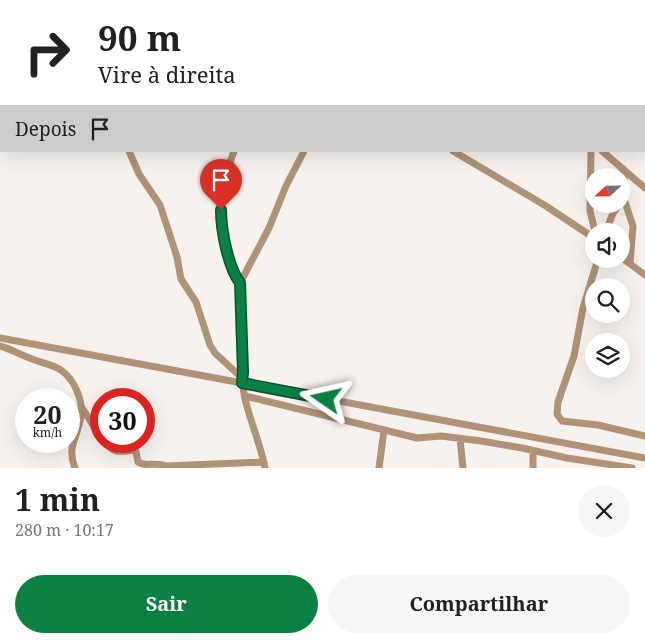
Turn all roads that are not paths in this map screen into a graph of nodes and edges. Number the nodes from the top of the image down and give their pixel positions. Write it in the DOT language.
graph roads {
  1 [pos="129,152"];
  2 [pos="234,152"];
  3 [pos="303,152"];
  4 [pos="455,152"];
  5 [pos="591,152"];
  6 [pos="603,152"];
  7 [pos="622,168"];
  8 [pos="630,175"];
  9 [pos="645,188"];
  10 [pos="627,213"];
  11 [pos="593,223"];
  12 [pos="585,232"];
  13 [pos="630,263"];
  14 [pos="595,268"];
  15 [pos="645,275"];
  16 [pos="240,283"];
  17 [pos="0,339"];
  18 [pos="242,381"];
  19 [pos="244,396"];
  20 [pos="81,406"];
  21 [pos="90,420"];
  22 [pos="384,430"];
  23 [pos="645,436"];
  24 [pos="460,439"];
  25 [pos="533,451"];
  26 [pos="136,453"];
  27 [pos="645,458"];
  28 [pos="264,465"];
  29 [pos="76,468"];
  30 [pos="380,468"];
  31 [pos="463,468"];
  32 [pos="533,468"];
  33 [pos="630,468"];
  1 -- 18 [label="street"];
  2 -- 16 [label="street"];
  3 -- 16 [label="street"];
  4 -- 12 [label="street"];
  5 -- 11 [label="street"];
  6 -- 7 [label="street"];
  8 -- 9 [label="street"];
  10 -- 13 [label="street"];
  13 -- 15 [label="street"];
  14 -- 23 [label="street"];
  16 -- 18 [label="street"];
  17 -- 18 [label="street"];
  17 -- 20 [label="street"];
  18 -- 19 [label="street"];
  18 -- 27 [label="street"];
  19 -- 22 [label="street"];
  19 -- 28 [label="street"];
  20 -- 21 [label="street"];
  20 -- 29 [label="street"];
  22 -- 24 [label="street"];
  22 -- 30 [label="street"];
  24 -- 25 [label="street"];
  24 -- 31 [label="street"];
  25 -- 32 [label="street"];
  25 -- 33 [label="street"];
  26 -- 28 [label="street"];
}
